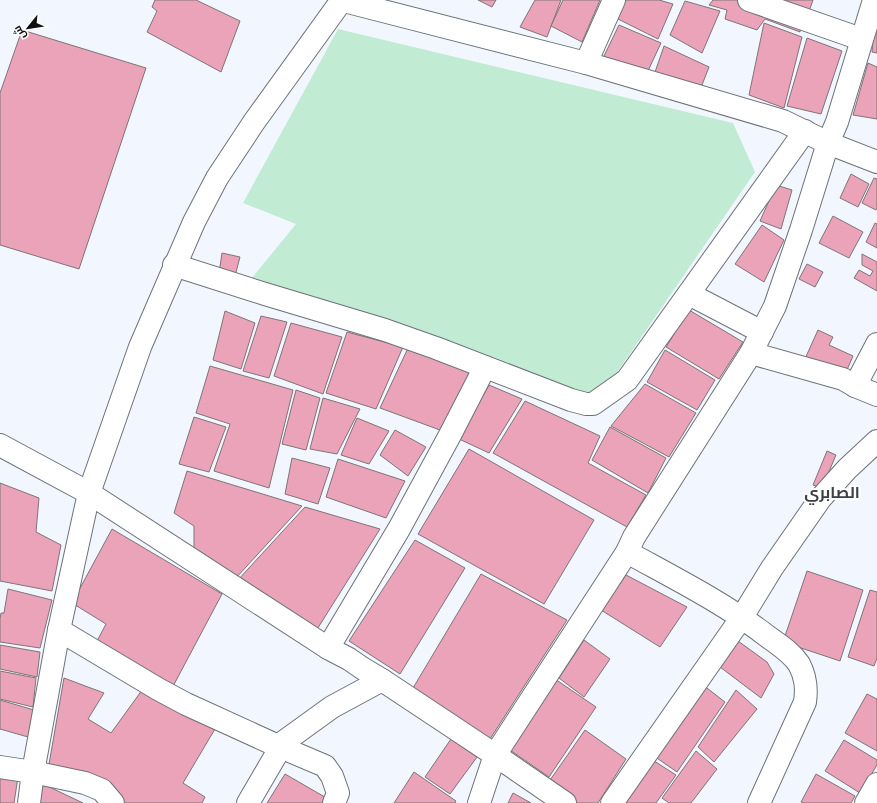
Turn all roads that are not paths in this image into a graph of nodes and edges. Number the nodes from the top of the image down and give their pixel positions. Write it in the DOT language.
graph roads {
  1 [pos="341,0"];
  2 [pos="614,0"];
  3 [pos="749,0"];
  4 [pos="874,0"];
  5 [pos="861,39"];
  6 [pos="586,63"];
  7 [pos="805,131"];
  8 [pos="828,143"];
  9 [pos="877,162"];
  10 [pos="174,266"];
  11 [pos="689,294"];
  12 [pos="762,332"];
  13 [pos="877,344"];
  14 [pos="750,353"];
  15 [pos="484,367"];
  16 [pos="855,386"];
  17 [pos="877,395"];
  18 [pos="877,442"];
  19 [pos="0,445"];
  20 [pos="89,493"];
  21 [pos="627,552"];
  22 [pos="742,617"];
  23 [pos="58,630"];
  24 [pos="328,648"];
  25 [pos="382,680"];
  26 [pos="278,746"];
  27 [pos="495,755"];
  28 [pos="0,767"];
  29 [pos="33,772"];
  30 [pos="877,784"];
  31 [pos="29,803"];
  32 [pos="113,803"];
  33 [pos="248,803"];
  34 [pos="334,803"];
  35 [pos="479,803"];
  36 [pos="565,803"];
  37 [pos="612,803"];
  38 [pos="759,803"];
  39 [pos="866,803"];
  1 -- 6 [label="street"];
  1 -- 10 [label="street"];
  2 -- 6 [label="street"];
  3 -- 5 [label="street"];
  4 -- 5 [label="street"];
  5 -- 8 [label="street"];
  6 -- 7 [label="street"];
  7 -- 8 [label="street"];
  7 -- 11 [label="street"];
  8 -- 9 [label="street"];
  8 -- 12 [label="street"];
  10 -- 15 [label="street"];
  10 -- 20 [label="street"];
  11 -- 12 [label="street"];
  11 -- 15 [label="street"];
  12 -- 14 [label="street"];
  13 -- 16 [label="street"];
  14 -- 16 [label="street"];
  14 -- 21 [label="street"];
  15 -- 24 [label="street"];
  16 -- 17 [label="street"];
  18 -- 22 [label="street"];
  19 -- 20 [label="street"];
  20 -- 23 [label="street"];
  20 -- 24 [label="street"];
  21 -- 22 [label="street"];
  21 -- 27 [label="street"];
  22 -- 37 [label="street"];
  22 -- 38 [label="street"];
  23 -- 26 [label="street"];
  23 -- 29 [label="street"];
  24 -- 25 [label="street"];
  25 -- 26 [label="street"];
  25 -- 27 [label="street"];
  26 -- 33 [label="street"];
  26 -- 34 [label="street"];
  27 -- 35 [label="street"];
  27 -- 36 [label="street"];
  28 -- 29 [label="street"];
  29 -- 31 [label="street"];
  29 -- 32 [label="street"];
  30 -- 39 [label="street"];
}
